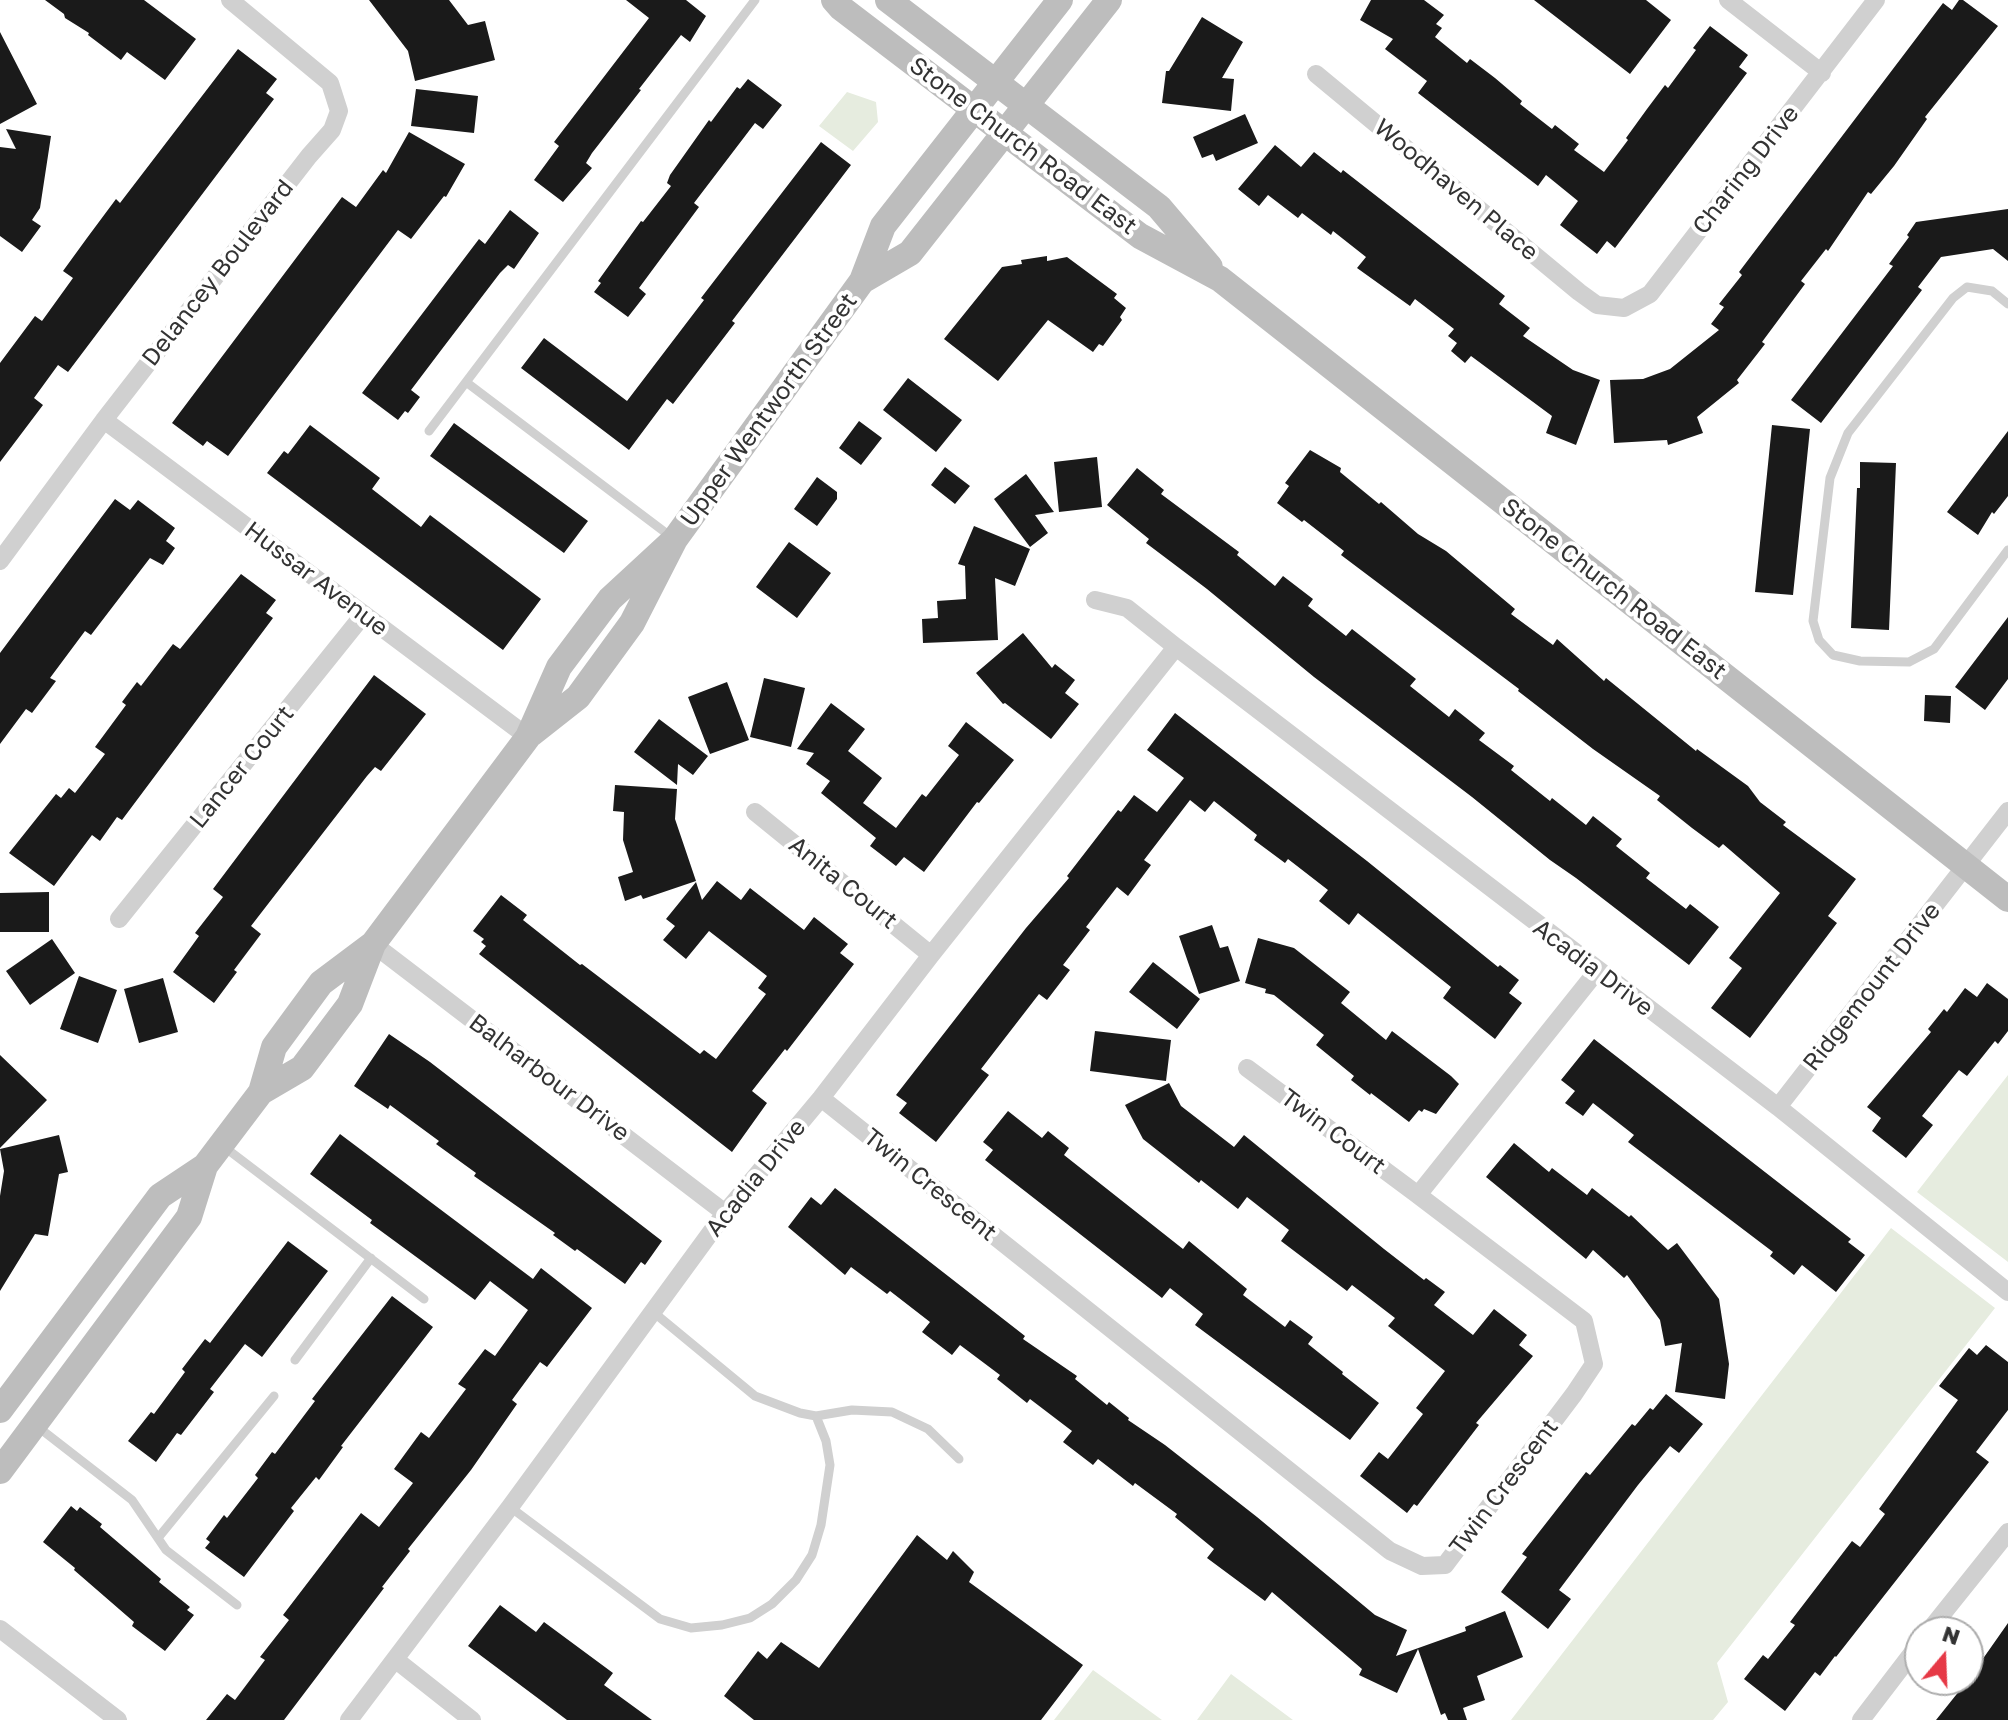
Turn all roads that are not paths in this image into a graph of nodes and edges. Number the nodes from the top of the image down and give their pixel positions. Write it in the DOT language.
graph roads {
  1 [pos="230,0"];
  2 [pos="755,0"];
  3 [pos="834,0"];
  4 [pos="888,0"];
  5 [pos="1060,0"];
  6 [pos="1109,0"];
  7 [pos="1728,0"];
  8 [pos="1876,0"];
  9 [pos="1822,73"];
  10 [pos="1316,74"];
  11 [pos="996,82"];
  12 [pos="1027,106"];
  13 [pos="974,110"];
  14 [pos="1005,133"];
  15 [pos="1220,279"];
  16 [pos="862,281"];
  17 [pos="2008,304"];
  18 [pos="1597,305"];
  19 [pos="466,382"];
  20 [pos="104,420"];
  21 [pos="429,431"];
  22 [pos="675,539"];
  23 [pos="2008,550"];
  24 [pos="0,561"];
  25 [pos="1095,600"];
  26 [pos="364,614"];
  27 [pos="1176,647"];
  28 [pos="528,737"];
  29 [pos="2008,811"];
  30 [pos="755,812"];
  31 [pos="1966,868"];
  32 [pos="2008,899"];
  33 [pos="119,919"];
  34 [pos="373,944"];
  35 [pos="931,955"];
  36 [pos="1597,971"];
  37 [pos="1247,1068"];
  38 [pos="261,1092"];
  39 [pos="821,1098"];
  40 [pos="1778,1107"];
  41 [pos="213,1155"];
  42 [pos="1418,1195"];
  43 [pos="725,1213"];
  44 [pos="371,1258"];
  45 [pos="2008,1292"];
  46 [pos="424,1299"];
  47 [pos="652,1311"];
  48 [pos="295,1360"];
  49 [pos="274,1396"];
  50 [pos="0,1410"];
  51 [pos="816,1416"];
  52 [pos="35,1425"];
  53 [pos="959,1459"];
  54 [pos="0,1471"];
  55 [pos="510,1507"];
  56 [pos="2008,1532"];
  57 [pos="158,1538"];
  58 [pos="237,1605"];
  59 [pos="1941,1616"];
  60 [pos="0,1629"];
  61 [pos="396,1660"];
  62 [pos="1904,1664"];
  63 [pos="118,1720"];
  64 [pos="349,1720"];
  65 [pos="472,1720"];
  66 [pos="1861,1720"];
  1 -- 20 [label="street, Delancey Boulevard"];
  2 -- 19 [label="lane"];
  3 -- 13 [label="main road, Stone Church Road East"];
  4 -- 11 [label="main road, Stone Church Road East"];
  5 -- 11 [label="main road, Upper Wentworth Street"];
  6 -- 12 [label="main road, Upper Wentworth Street"];
  7 -- 9 [label="street"];
  8 -- 9 [label="street, Charing Drive"];
  9 -- 18 [label="street, Charing Drive"];
  10 -- 18 [label="street, Woodhaven Place"];
  11 -- 12 [label="main road, Stone Church Road East"];
  11 -- 13 [label="main road, Upper Wentworth Street"];
  12 -- 14 [label="main road, Upper Wentworth Street"];
  12 -- 15 [label="main road, Stone Church Road East"];
  13 -- 14 [label="main road, Stone Church Road East"];
  13 -- 16 [label="main road, Upper Wentworth Street"];
  14 -- 15 [label="main road, Stone Church Road East"];
  14 -- 16 [label="main road, Upper Wentworth Street"];
  15 -- 31 [label="main road, Stone Church Road East"];
  16 -- 22 [label="main road, Upper Wentworth Street"];
  17 -- 23 [label="lane"];
  19 -- 21 [label="lane"];
  19 -- 22 [label="lane"];
  20 -- 24 [label="street, Delancey Boulevard"];
  20 -- 26 [label="street, Hussar Avenue"];
  22 -- 28 [label="main road, Upper Wentworth Street"];
  25 -- 27 [label="street, Acadia Drive"];
  26 -- 28 [label="street, Hussar Avenue"];
  26 -- 33 [label="street, Lancer Court"];
  27 -- 35 [label="street, Acadia Drive"];
  27 -- 36 [label="street, Acadia Drive"];
  28 -- 34 [label="main road, Upper Wentworth Street"];
  29 -- 31 [label="street, Ridgemount Drive"];
  30 -- 35 [label="street, Anita Court"];
  31 -- 32 [label="main road, Stone Church Road East"];
  31 -- 40 [label="street, Ridgemount Drive"];
  34 -- 38 [label="main road, Upper Wentworth Street"];
  34 -- 38 [label="main road, Upper Wentworth Street"];
  34 -- 43 [label="street, Balharbour Drive"];
  35 -- 39 [label="street, Acadia Drive"];
  36 -- 40 [label="street, Acadia Drive"];
  36 -- 42 [label="street"];
  37 -- 42 [label="street, Twin Court"];
  38 -- 41 [label="main road, Upper Wentworth Street"];
  39 -- 42 [label="street, Twin Crescent"];
  39 -- 43 [label="street, Acadia Drive"];
  40 -- 45 [label="street, Acadia Drive"];
  41 -- 44 [label="lane"];
  41 -- 50 [label="main road, Upper Wentworth Street"];
  41 -- 52 [label="main road, Upper Wentworth Street"];
  43 -- 47 [label="street, Acadia Drive"];
  44 -- 46 [label="lane"];
  44 -- 48 [label="lane"];
  47 -- 51 [label="lane"];
  47 -- 55 [label="street, Acadia Drive"];
  49 -- 57 [label="lane"];
  51 -- 53 [label="lane"];
  51 -- 55 [label="lane"];
  52 -- 54 [label="main road, Upper Wentworth Street"];
  52 -- 57 [label="lane"];
  55 -- 61 [label="street, Acadia Drive"];
  56 -- 59 [label="street"];
  57 -- 58 [label="lane"];
  60 -- 63 [label="street"];
  61 -- 64 [label="street, Acadia Drive"];
  61 -- 65 [label="street"];
  62 -- 66 [label="street"];
}
